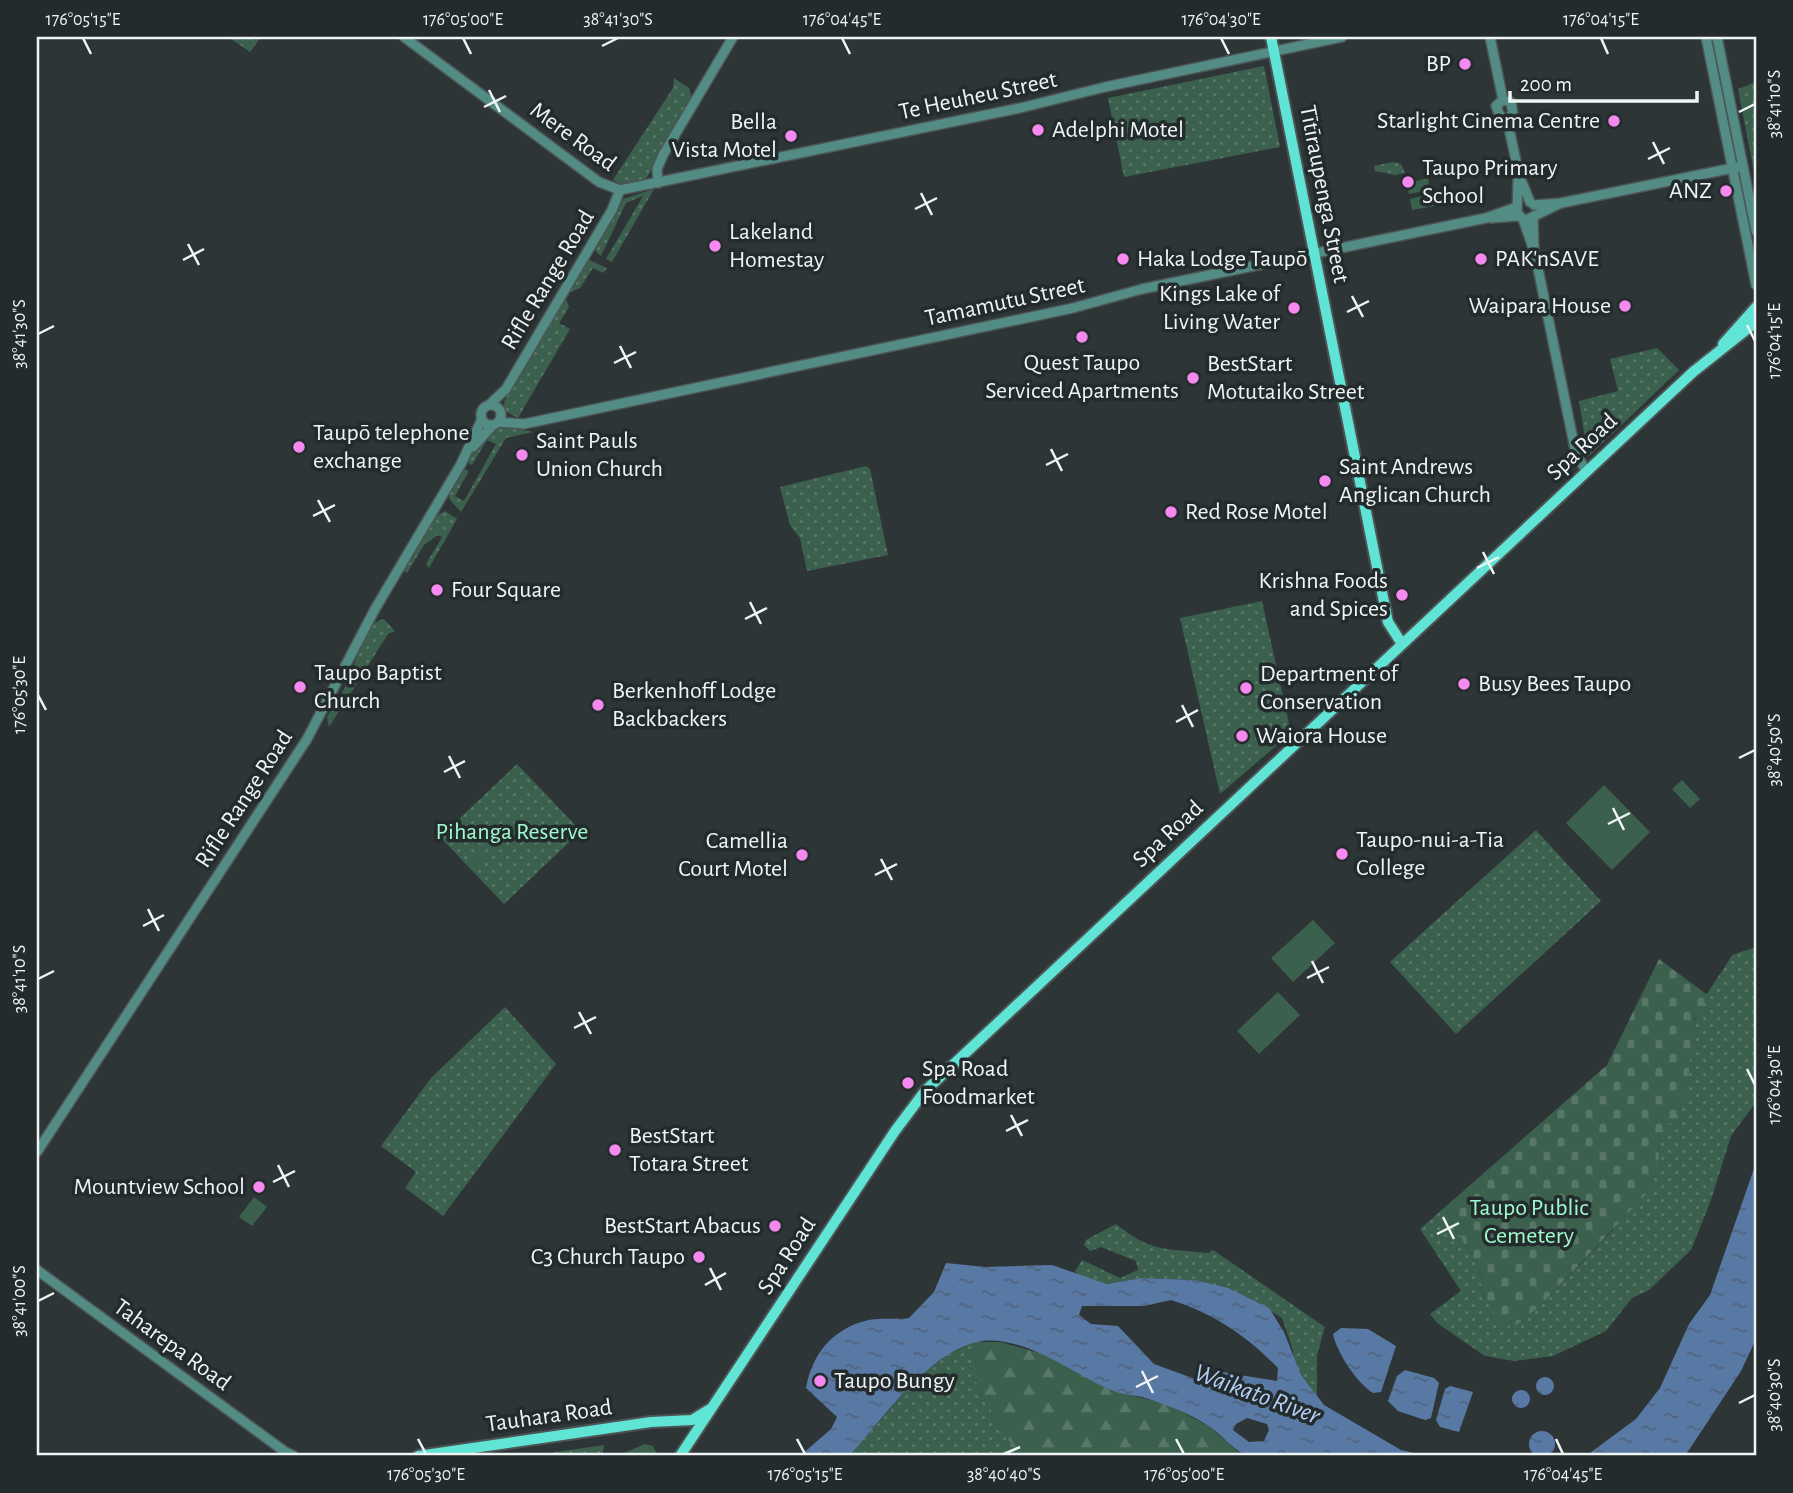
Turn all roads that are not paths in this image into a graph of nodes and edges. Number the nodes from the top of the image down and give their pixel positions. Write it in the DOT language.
graph roads {
  1 [pos="404,37"];
  2 [pos="733,37"];
  3 [pos="1271,37"];
  4 [pos="1342,37"];
  5 [pos="1490,37"];
  6 [pos="1706,37"];
  7 [pos="1717,37"];
  8 [pos="1274,51"];
  9 [pos="1743,166"];
  10 [pos="1732,168"];
  11 [pos="658,183"];
  12 [pos="620,190"];
  13 [pos="1526,210"];
  14 [pos="1756,231"];
  15 [pos="1314,254"];
  16 [pos="1756,285"];
  17 [pos="1756,307"];
  18 [pos="1756,322"];
  19 [pos="1722,346"];
  20 [pos="506,388"];
  21 [pos="489,405"];
  22 [pos="498,417"];
  23 [pos="482,419"];
  24 [pos="465,456"];
  25 [pos="1587,472"];
  26 [pos="1402,644"];
  27 [pos="37,1152"];
  28 [pos="37,1270"];
  29 [pos="710,1409"];
  30 [pos="686,1421"];
  31 [pos="683,1453"];
  32 [pos="285,1454"];
  33 [pos="295,1456"];
  34 [pos="418,1456"];
  1 -- 12 [label="street, Mere Road"];
  2 -- 11 [label="street"];
  3 -- 8 [label="main road, Tītīraupenga Street"];
  4 -- 8 [label="street, Te Heuheu Street"];
  5 -- 13 [label="street"];
  6 -- 10 [label="street"];
  7 -- 9 [label="street"];
  8 -- 11 [label="street, Te Heuheu Street"];
  8 -- 15 [label="main road, Tītīraupenga Street"];
  9 -- 10 [label="street, Tamamutu Street"];
  9 -- 14 [label="street"];
  10 -- 13 [label="street, Tamamutu Street"];
  10 -- 16 [label="street"];
  11 -- 12 [label="street, Te Heuheu Street"];
  12 -- 20 [label="street, Rifle Range Road"];
  13 -- 15 [label="street, Tamamutu Street"];
  13 -- 25 [label="street"];
  15 -- 22 [label="street, Tamamutu Street"];
  15 -- 26 [label="main road, Tītīraupenga Street"];
  17 -- 19 [label="main road, Spa Road"];
  18 -- 19 [label="main road, Spa Road"];
  19 -- 25 [label="main road, Spa Road"];
  20 -- 21 [label="street, Rifle Range Road"];
  20 -- 22 [label="street, Rifle Range Road"];
  21 -- 22 [label="street"];
  21 -- 23 [label="street, Rifle Range Road"];
  22 -- 23 [label="street"];
  22 -- 24 [label="street, Rifle Range Road"];
  23 -- 24 [label="street, Rifle Range Road"];
  24 -- 27 [label="street, Rifle Range Road"];
  25 -- 26 [label="main road, Spa Road"];
  26 -- 29 [label="main road, Spa Road"];
  28 -- 32 [label="street, Taharepa Road"];
  29 -- 30 [label="main road, Spa Road"];
  29 -- 31 [label="main road, Spa Road"];
  30 -- 31 [label="main road, Spa Road"];
  30 -- 34 [label="main road, Tauhara Road"];
  32 -- 33 [label="street, Taharepa Road"];
}
